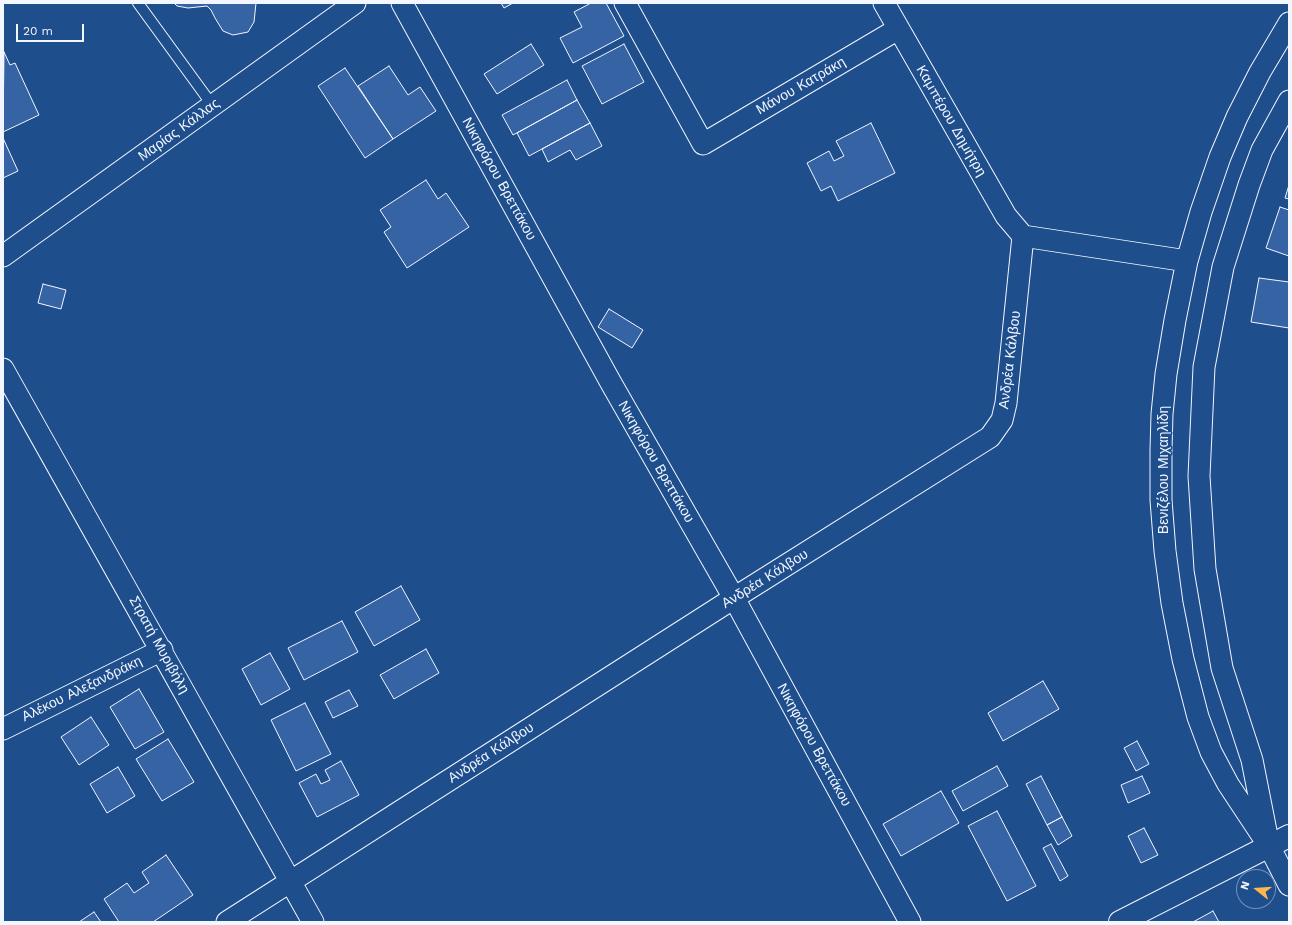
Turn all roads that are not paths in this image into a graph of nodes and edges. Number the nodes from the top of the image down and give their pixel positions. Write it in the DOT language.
graph roads {
  1 [pos="138,3"];
  2 [pos="354,3"];
  3 [pos="402,3"];
  4 [pos="625,3"];
  5 [pos="884,3"];
  6 [pos="1289,23"];
  7 [pos="898,29"];
  8 [pos="1289,101"];
  9 [pos="214,106"];
  10 [pos="1023,236"];
  11 [pos="3,256"];
  12 [pos="1187,261"];
  13 [pos="3,369"];
  14 [pos="734,598"];
  15 [pos="162,650"];
  16 [pos="3,729"];
  17 [pos="1289,836"];
  18 [pos="1269,846"];
  19 [pos="290,881"];
  20 [pos="1289,885"];
  21 [pos="227,922"];
  22 [pos="313,922"];
  23 [pos="910,922"];
  24 [pos="1120,922"];
  1 -- 9 [label="lane"];
  2 -- 9 [label="street, Μαρίας Κάλλας"];
  3 -- 14 [label="street, Νικηφόρου Βρεττάκου"];
  4 -- 7 [label="street, Μάνου Κατράκη"];
  5 -- 7 [label="street, Καμπέρου Δημήτρη"];
  6 -- 12 [label="street, Βενιζέλου Μιχαηλίδη"];
  7 -- 10 [label="street, Καμπέρου Δημήτρη"];
  8 -- 18 [label="street, Βενιζέλου Μιχαηλίδη"];
  9 -- 11 [label="street, Μαρίας Κάλλας"];
  10 -- 12 [label="street"];
  10 -- 14 [label="street, Ανδρέα Κάλβου"];
  12 -- 18 [label="street, Βενιζέλου Μιχαηλίδη"];
  13 -- 15 [label="street, Στρατή Μυριβήλη"];
  14 -- 19 [label="street, Ανδρέα Κάλβου"];
  14 -- 23 [label="street, Νικηφόρου Βρεττάκου"];
  15 -- 16 [label="street, Αλέκου Αλεξανδράκη"];
  15 -- 19 [label="street, Στρατή Μυριβήλη"];
  17 -- 18 [label="main road"];
  18 -- 20 [label="street, Βενιζέλου Μιχαηλίδη"];
  18 -- 24 [label="main road"];
  19 -- 21 [label="street, Ανδρέα Κάλβου"];
  19 -- 22 [label="street, Στρατή Μυριβήλη"];
}
